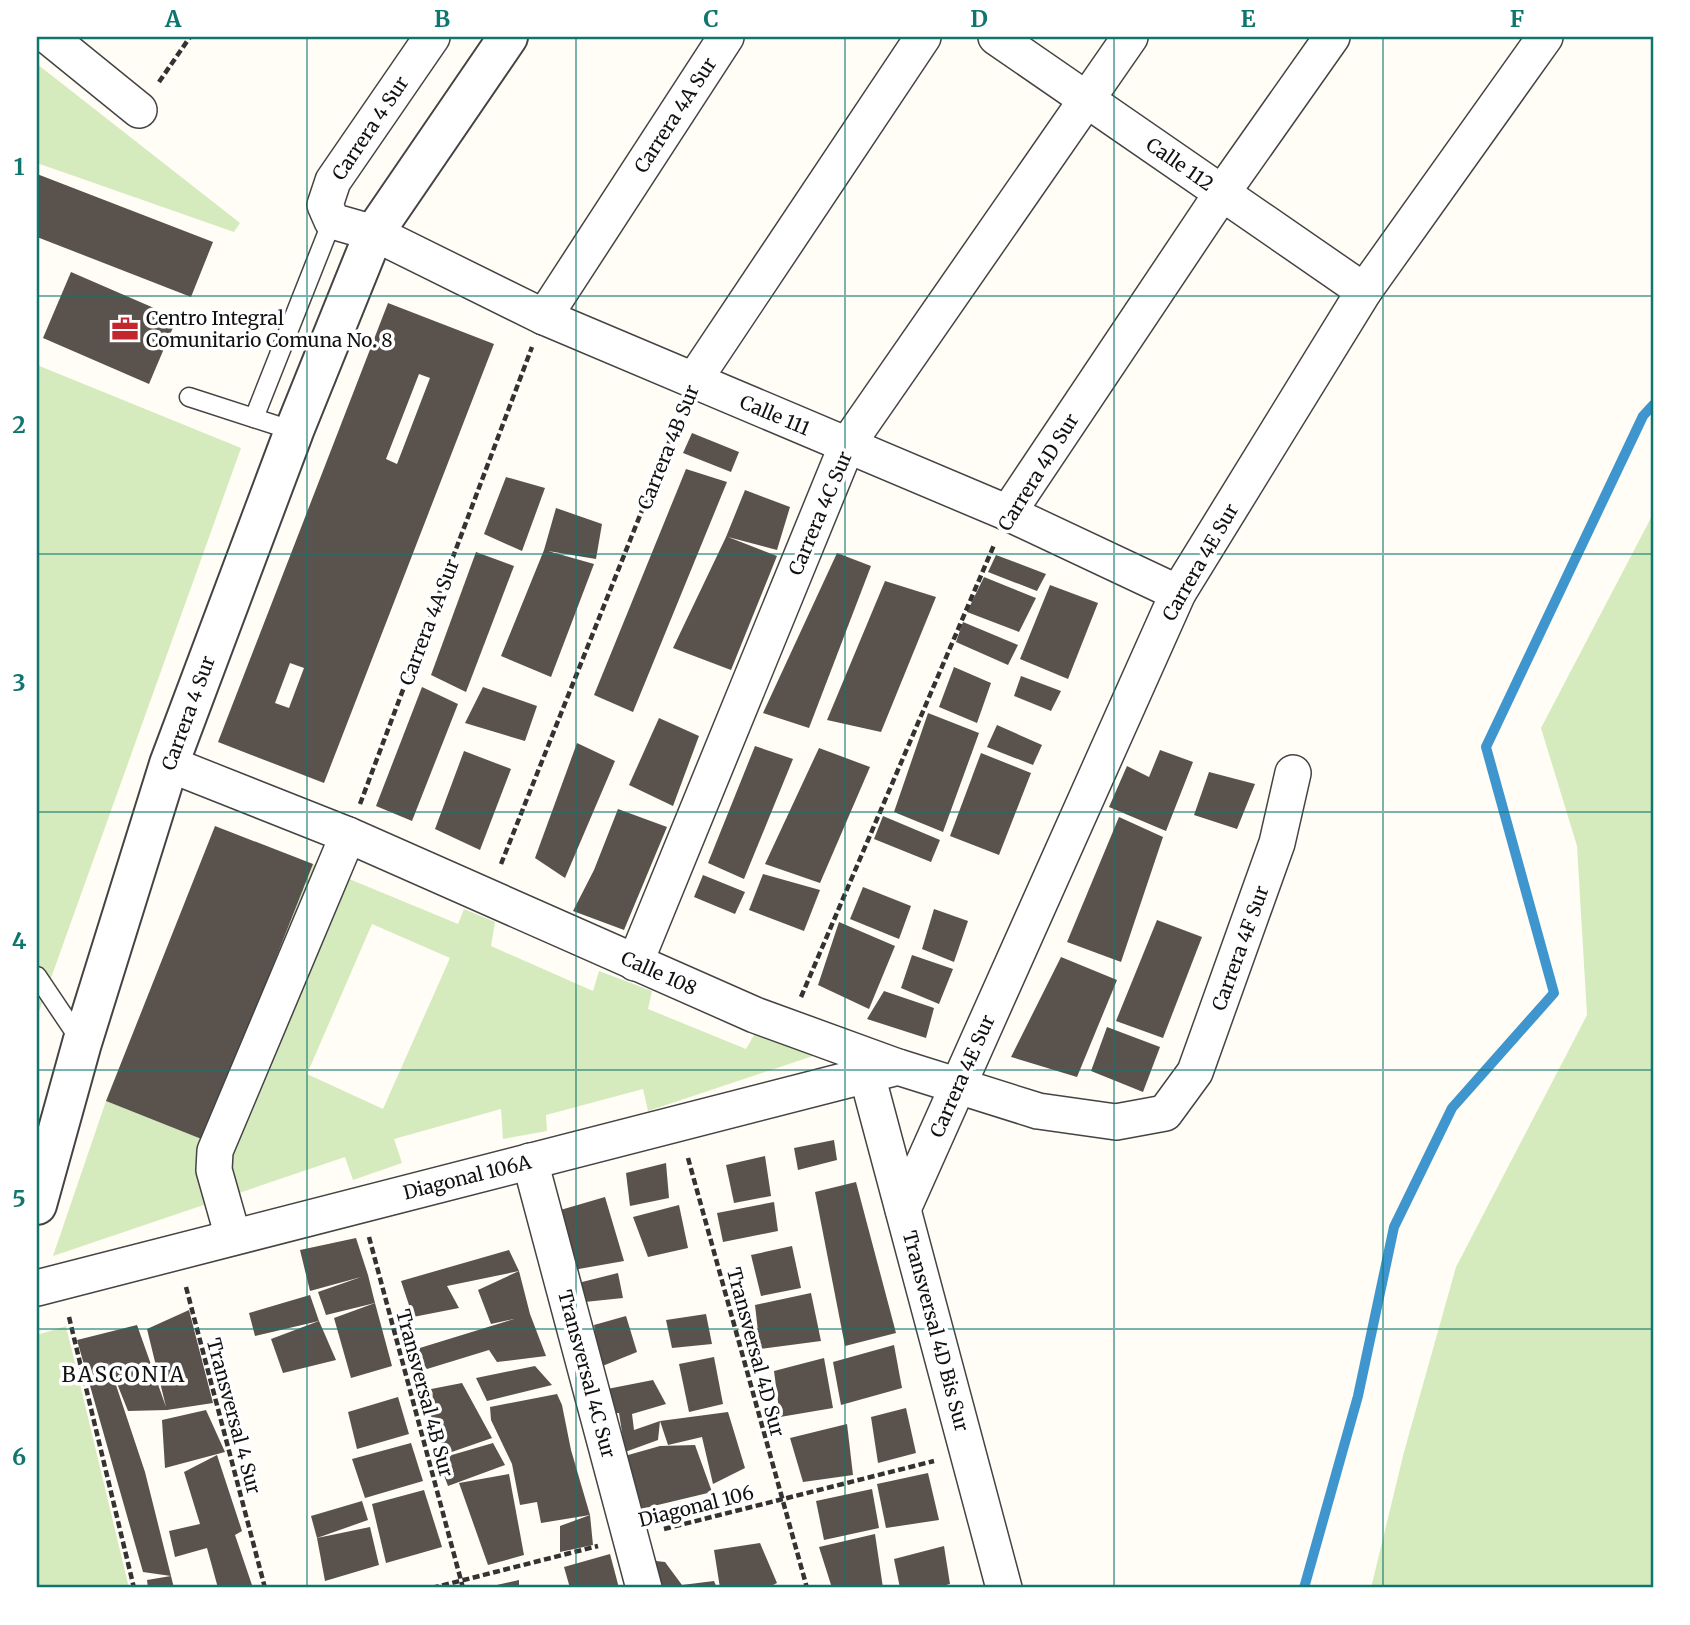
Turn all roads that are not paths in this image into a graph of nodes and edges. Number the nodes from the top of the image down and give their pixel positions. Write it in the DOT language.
graph roads {
  1 [pos="49,37"];
  2 [pos="432,37"];
  3 [pos="509,37"];
  4 [pos="726,37"];
  5 [pos="923,37"];
  6 [pos="996,37"];
  7 [pos="1130,37"];
  8 [pos="1332,37"];
  9 [pos="1545,37"];
  10 [pos="1086,99"];
  11 [pos="139,110"];
  12 [pos="1222,194"];
  13 [pos="332,221"];
  14 [pos="374,233"];
  15 [pos="1364,291"];
  16 [pos="544,317"];
  17 [pos="694,380"];
  18 [pos="189,397"];
  19 [pos="254,418"];
  20 [pos="294,430"];
  21 [pos="847,445"];
  22 [pos="1007,513"];
  23 [pos="1178,593"];
  24 [pos="169,764"];
  25 [pos="1293,773"];
  26 [pos="348,835"];
  27 [pos="635,962"];
  28 [pos="37,976"];
  29 [pos="82,1043"];
  30 [pos="882,1071"];
  31 [pos="957,1085"];
  32 [pos="1165,1113"];
  33 [pos="45,1141"];
  34 [pos="530,1161"];
  35 [pos="37,1205"];
  36 [pos="903,1209"];
  37 [pos="233,1237"];
  38 [pos="47,1285"];
  39 [pos="644,1588"];
  40 [pos="1004,1588"];
  1 -- 11 [label="street"];
  2 -- 13 [label="street, Carrera 4 Sur"];
  3 -- 14 [label="street, Carrera 4 Sur"];
  4 -- 16 [label="street, Carrera 4A Sur"];
  5 -- 17 [label="street, Carrera 4B Sur"];
  6 -- 10 [label="street, Calle 112"];
  7 -- 10 [label="street, Carrera 4C Sur"];
  8 -- 12 [label="street, Carrera 4D Sur"];
  9 -- 15 [label="street, Carrera 4E Sur"];
  10 -- 12 [label="street, Calle 112"];
  10 -- 21 [label="street, Carrera 4C Sur"];
  12 -- 15 [label="street, Calle 112"];
  12 -- 22 [label="street, Carrera 4D Sur"];
  13 -- 14 [label="street"];
  13 -- 19 [label="lane"];
  14 -- 16 [label="street, Calle 111"];
  14 -- 20 [label="street, Carrera 4 Sur"];
  15 -- 23 [label="street, Carrera 4E Sur"];
  16 -- 17 [label="street, Calle 111"];
  17 -- 21 [label="street, Calle 111"];
  18 -- 19 [label="lane"];
  19 -- 20 [label="lane"];
  20 -- 24 [label="street, Carrera 4 Sur"];
  21 -- 22 [label="street, Calle 111"];
  21 -- 27 [label="street, Carrera 4C Sur"];
  22 -- 23 [label="street, Calle 111"];
  23 -- 31 [label="street, Carrera 4E Sur"];
  24 -- 26 [label="street, Calle 108"];
  24 -- 29 [label="street, Carrera 4 Sur"];
  25 -- 32 [label="street, Carrera 4F Sur"];
  26 -- 27 [label="street, Calle 108"];
  26 -- 37 [label="street"];
  27 -- 30 [label="street, Calle 108"];
  28 -- 29 [label="lane"];
  29 -- 33 [label="street, Carrera 4 Sur"];
  30 -- 31 [label="street, Calle 108"];
  30 -- 34 [label="street, Diagonal 106A"];
  30 -- 36 [label="street, Transversal 4D Bis Sur"];
  31 -- 32 [label="street, Calle 108"];
  31 -- 36 [label="street, Carrera 4E Sur"];
  33 -- 35 [label="street, Carrera 4 Sur"];
  34 -- 37 [label="street, Diagonal 106A"];
  34 -- 39 [label="street, Transversal 4C Sur"];
  36 -- 40 [label="street, Transversal 4D Bis Sur"];
  37 -- 38 [label="street, Diagonal 106A"];
}
